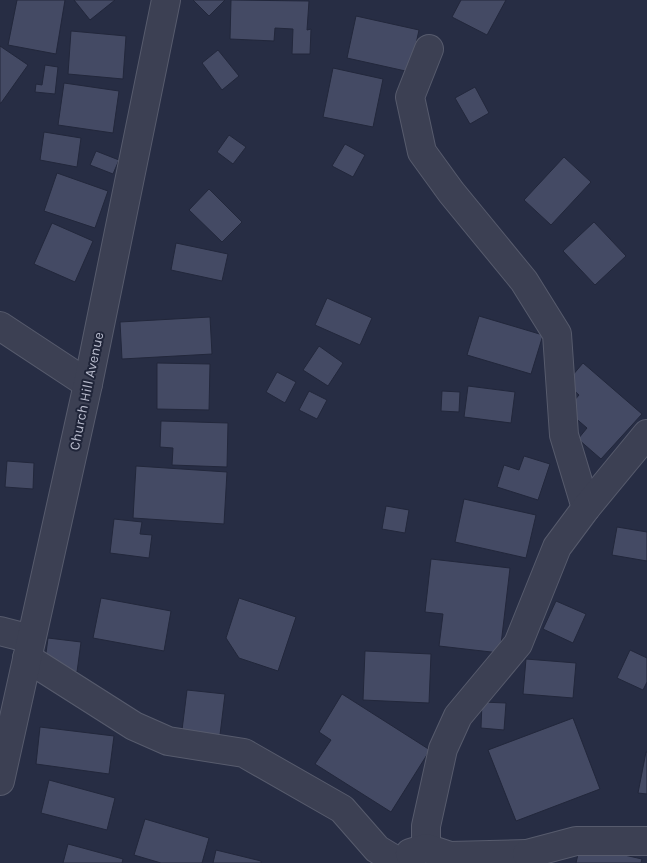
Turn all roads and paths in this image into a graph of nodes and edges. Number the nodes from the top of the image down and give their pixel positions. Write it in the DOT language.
graph roads {
  1 [pos="166,0"];
  2 [pos="429,49"];
  3 [pos="0,326"];
  4 [pos="88,384"];
  5 [pos="647,434"];
  6 [pos="586,508"];
  7 [pos="0,631"];
  8 [pos="29,649"];
  9 [pos="0,781"];
  10 [pos="647,840"];
  11 [pos="426,848"];
  12 [pos="530,858"];
  13 [pos="382,861"];
  1 -- 4 [label="street, Church Hill Avenue"];
  2 -- 6 [label="street"];
  3 -- 4 [label="street"];
  4 -- 8 [label="street, Church Hill Avenue"];
  5 -- 6 [label="street"];
  6 -- 11 [label="street"];
  7 -- 8 [label="street"];
  8 -- 9 [label="street, Church Hill Avenue"];
  8 -- 13 [label="street"];
  10 -- 12 [label="street"];
  11 -- 12 [label="street"];
  11 -- 13 [label="street"];
}
